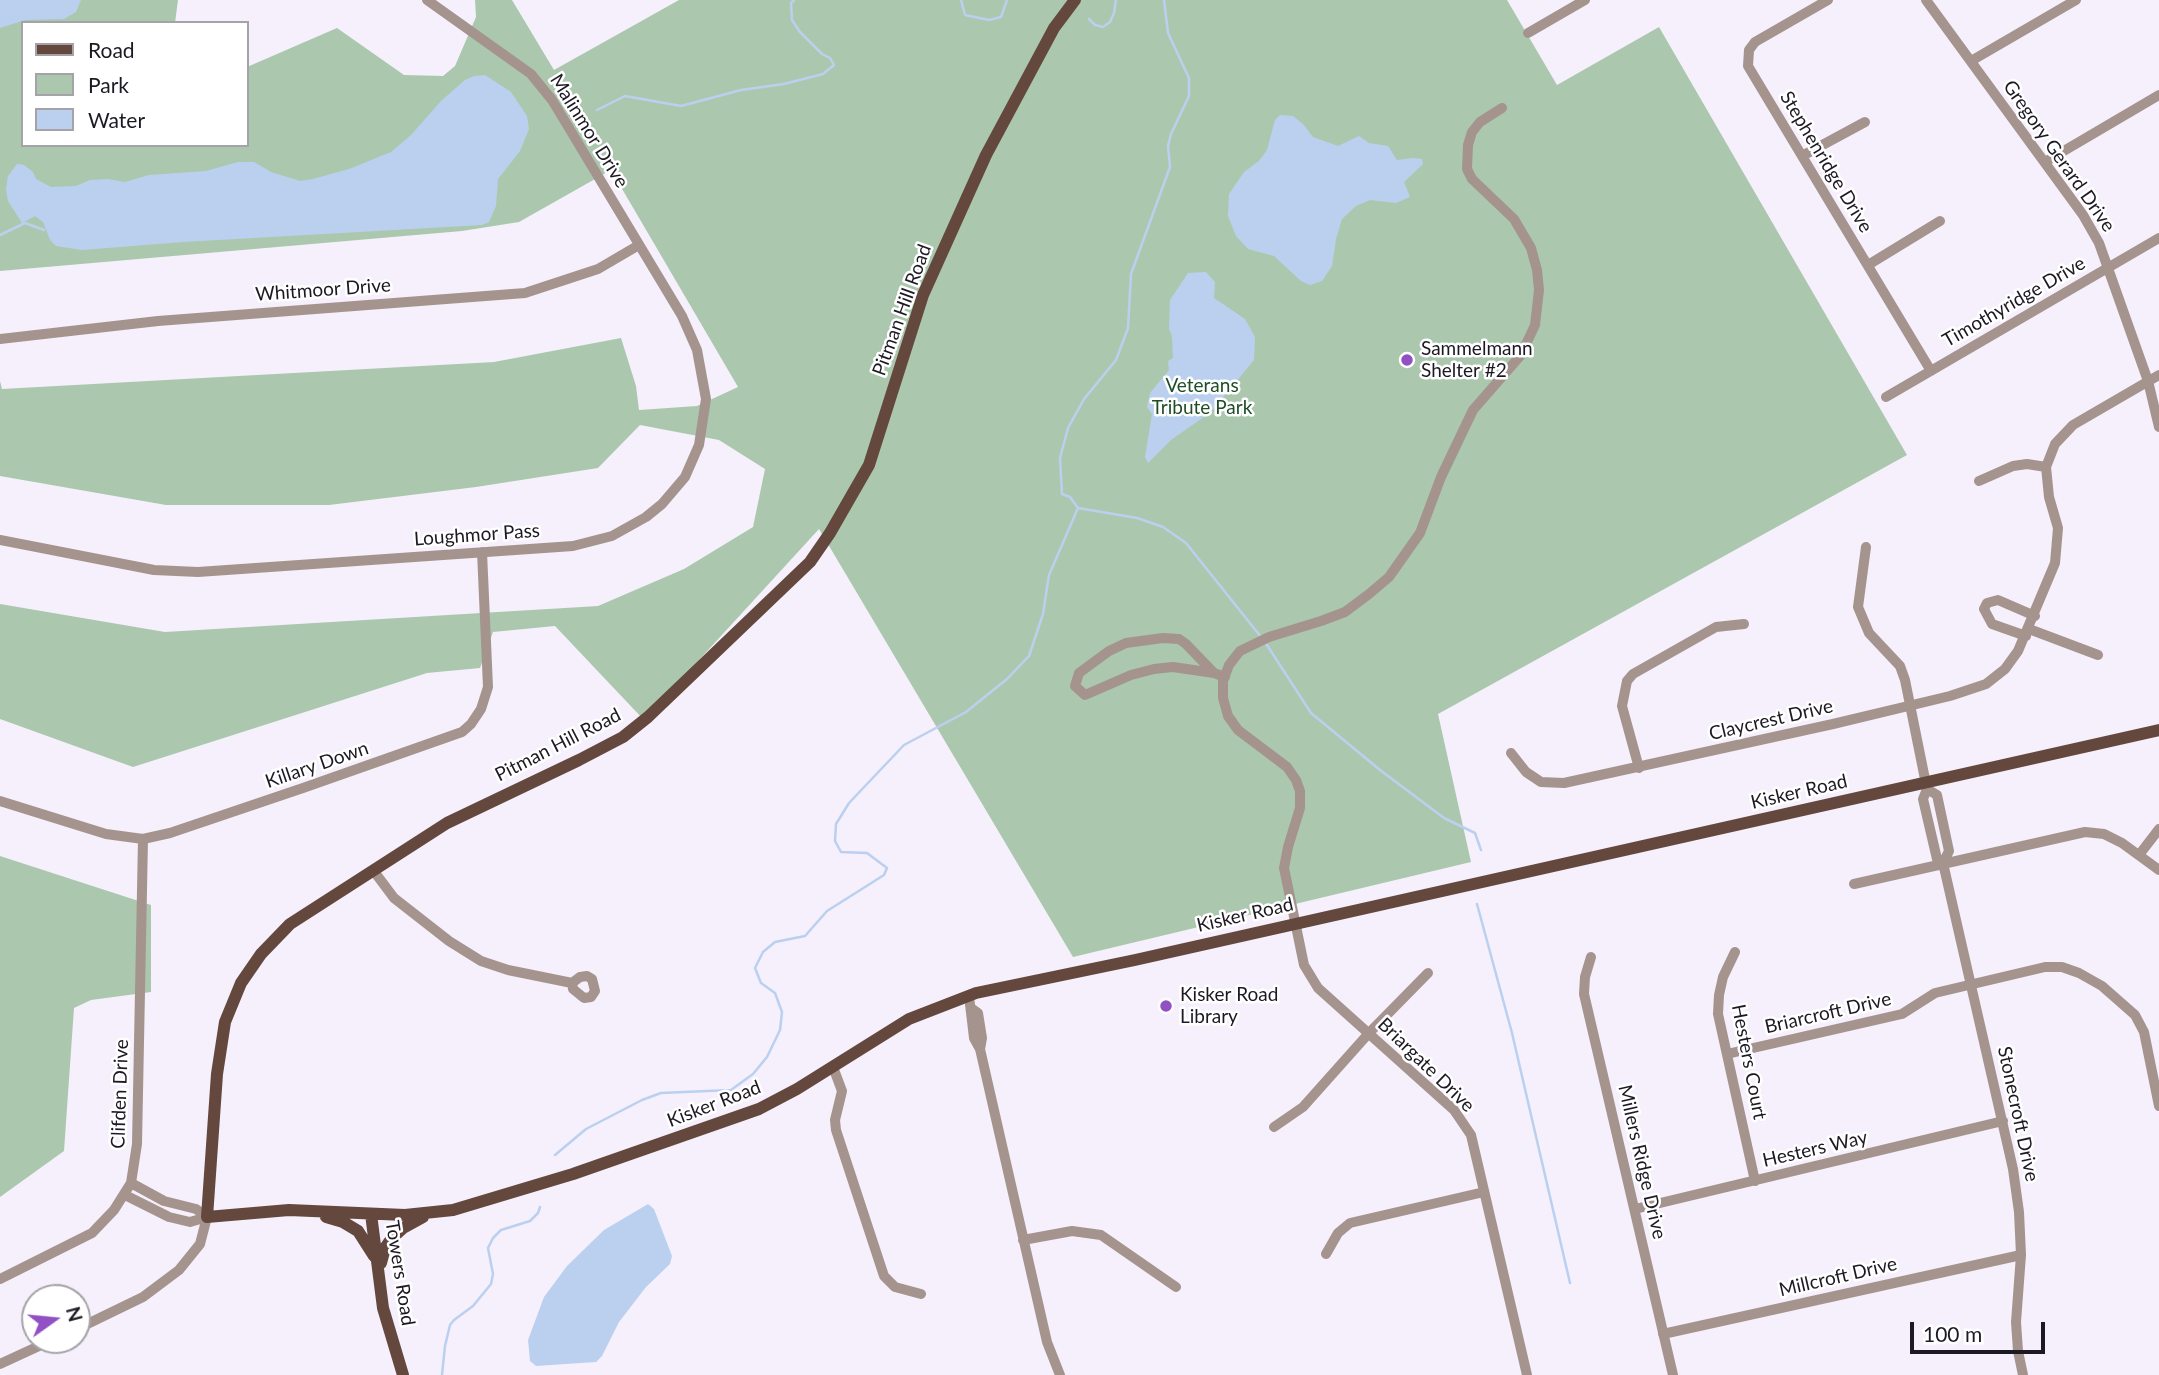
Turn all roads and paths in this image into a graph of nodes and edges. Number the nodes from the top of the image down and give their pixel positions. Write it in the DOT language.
graph roads {
  1 [pos="427,0"];
  2 [pos="1075,0"];
  3 [pos="1828,0"];
  4 [pos="1926,0"];
  5 [pos="2076,0"];
  6 [pos="1579,2"];
  7 [pos="1528,33"];
  8 [pos="1971,61"];
  9 [pos="2159,95"];
  10 [pos="1502,108"];
  11 [pos="1865,122"];
  12 [pos="1802,156"];
  13 [pos="2045,162"];
  14 [pos="1940,221"];
  15 [pos="2159,238"];
  16 [pos="639,245"];
  17 [pos="1868,265"];
  18 [pos="2109,267"];
  19 [pos="0,339"];
  20 [pos="1931,371"];
  21 [pos="2154,378"];
  22 [pos="1886,397"];
  23 [pos="2159,427"];
  24 [pos="2046,467"];
  25 [pos="1979,481"];
  26 [pos="0,540"];
  27 [pos="1866,547"];
  28 [pos="482,552"];
  29 [pos="2035,616"];
  30 [pos="1744,624"];
  31 [pos="2028,633"];
  32 [pos="2098,656"];
  33 [pos="1220,675"];
  34 [pos="1909,705"];
  35 [pos="2159,730"];
  36 [pos="1511,753"];
  37 [pos="1639,768"];
  38 [pos="1927,786"];
  39 [pos="0,801"];
  40 [pos="2159,829"];
  41 [pos="143,839"];
  42 [pos="2139,855"];
  43 [pos="1943,863"];
  44 [pos="373,870"];
  45 [pos="2159,870"];
  46 [pos="1854,884"];
  47 [pos="1296,923"];
  48 [pos="1735,952"];
  49 [pos="1591,957"];
  50 [pos="1428,973"];
  51 [pos="572,984"];
  52 [pos="1972,984"];
  53 [pos="970,1002"];
  54 [pos="1369,1034"];
  55 [pos="1727,1054"];
  56 [pos="833,1067"];
  57 [pos="2157,1087"];
  58 [pos="2159,1106"];
  59 [pos="2003,1121"];
  60 [pos="1274,1127"];
  61 [pos="1755,1181"];
  62 [pos="131,1183"];
  63 [pos="1484,1192"];
  64 [pos="125,1195"];
  65 [pos="172,1205"];
  66 [pos="1635,1209"];
  67 [pos="302,1210"];
  68 [pos="436,1213"];
  69 [pos="371,1214"];
  70 [pos="169,1217"];
  71 [pos="207,1217"];
  72 [pos="1023,1240"];
  73 [pos="1326,1254"];
  74 [pos="2021,1255"];
  75 [pos="378,1265"];
  76 [pos="0,1279"];
  77 [pos="381,1285"];
  78 [pos="1176,1287"];
  79 [pos="921,1294"];
  80 [pos="91,1322"];
  81 [pos="1663,1334"];
  82 [pos="22,1354"];
  83 [pos="0,1364"];
  84 [pos="403,1375"];
  85 [pos="1060,1375"];
  86 [pos="1527,1375"];
  87 [pos="1673,1375"];
  88 [pos="2023,1375"];
  1 -- 16 [label="street, Malinmor Drive"];
  2 -- 44 [label="main road, Pitman Hill Road"];
  3 -- 12 [label="street, Stephenridge Drive"];
  4 -- 8 [label="street, Gregory Gerard Drive"];
  5 -- 8 [label="street"];
  6 -- 7 [label="street"];
  8 -- 13 [label="street, Gregory Gerard Drive"];
  9 -- 13 [label="street"];
  10 -- 33 [label="street"];
  11 -- 12 [label="street"];
  12 -- 17 [label="street, Stephenridge Drive"];
  13 -- 18 [label="street, Gregory Gerard Drive"];
  14 -- 17 [label="street"];
  15 -- 18 [label="street, Timothyridge Drive"];
  16 -- 19 [label="street, Whitmoor Drive"];
  16 -- 28 [label="street, Loughmor Pass"];
  17 -- 20 [label="street, Stephenridge Drive"];
  18 -- 20 [label="street, Timothyridge Drive"];
  18 -- 21 [label="street, Gregory Gerard Drive"];
  20 -- 22 [label="street, Timothyridge Drive"];
  21 -- 23 [label="street, Gregory Gerard Drive"];
  21 -- 24 [label="street"];
  24 -- 25 [label="street"];
  24 -- 29 [label="street, Claycrest Drive"];
  26 -- 28 [label="street, Loughmor Pass"];
  27 -- 34 [label="street, Stonecroft Drive"];
  28 -- 41 [label="street, Killary Down"];
  29 -- 31 [label="street, Claycrest Drive"];
  29 -- 31 [label="street"];
  30 -- 37 [label="street"];
  31 -- 32 [label="street"];
  31 -- 34 [label="street, Claycrest Drive"];
  33 -- 33 [label="street"];
  33 -- 47 [label="street, Briargate Drive"];
  34 -- 37 [label="street, Claycrest Drive"];
  34 -- 38 [label="street, Stonecroft Drive"];
  35 -- 38 [label="main road, Kisker Road"];
  36 -- 37 [label="street, Claycrest Drive"];
  38 -- 43 [label="street, Stonecroft Drive"];
  38 -- 47 [label="main road, Kisker Road"];
  39 -- 41 [label="street, Killary Down"];
  40 -- 42 [label="street"];
  41 -- 62 [label="street, Clifden Drive"];
  42 -- 43 [label="street"];
  42 -- 45 [label="street"];
  43 -- 46 [label="street"];
  43 -- 52 [label="street, Stonecroft Drive"];
  44 -- 51 [label="street"];
  44 -- 71 [label="main road, Pitman Hill Road"];
  47 -- 53 [label="main road, Kisker Road"];
  47 -- 54 [label="street, Briargate Drive"];
  48 -- 55 [label="street, Hesters Court"];
  49 -- 66 [label="street, Millers Ridge Drive"];
  50 -- 54 [label="street"];
  52 -- 55 [label="street, Briarcroft Drive"];
  52 -- 57 [label="street, Briarcroft Drive"];
  52 -- 59 [label="street, Stonecroft Drive"];
  53 -- 56 [label="main road, Kisker Road"];
  53 -- 72 [label="street"];
  54 -- 60 [label="street"];
  54 -- 63 [label="street, Briargate Drive"];
  55 -- 61 [label="street, Hesters Court"];
  56 -- 68 [label="main road, Kisker Road"];
  56 -- 79 [label="street"];
  57 -- 58 [label="street, Briarcroft Drive"];
  59 -- 61 [label="street, Hesters Way"];
  59 -- 74 [label="street, Stonecroft Drive"];
  61 -- 66 [label="street, Hesters Way"];
  62 -- 64 [label="street, Clifden Drive"];
  62 -- 65 [label="street"];
  63 -- 73 [label="street"];
  63 -- 86 [label="street, Briargate Drive"];
  64 -- 70 [label="street"];
  64 -- 76 [label="street, Clifden Drive"];
  65 -- 70 [label="street"];
  65 -- 71 [label="street"];
  66 -- 81 [label="street, Millers Ridge Drive"];
  67 -- 69 [label="main road, Towers Road"];
  67 -- 71 [label="main road, Towers Road"];
  67 -- 75 [label="main road"];
  68 -- 69 [label="main road, Kisker Road"];
  68 -- 77 [label="main road"];
  69 -- 75 [label="main road, Towers Road"];
  70 -- 71 [label="street"];
  71 -- 80 [label="street, Pitman Hill Road"];
  72 -- 78 [label="street"];
  72 -- 85 [label="street"];
  74 -- 81 [label="street, Millcroft Drive"];
  74 -- 88 [label="street, Stonecroft Drive"];
  75 -- 77 [label="main road, Towers Road"];
  77 -- 84 [label="main road, Towers Road"];
  81 -- 87 [label="street, Millers Ridge Drive"];
  82 -- 83 [label="street"];
}
